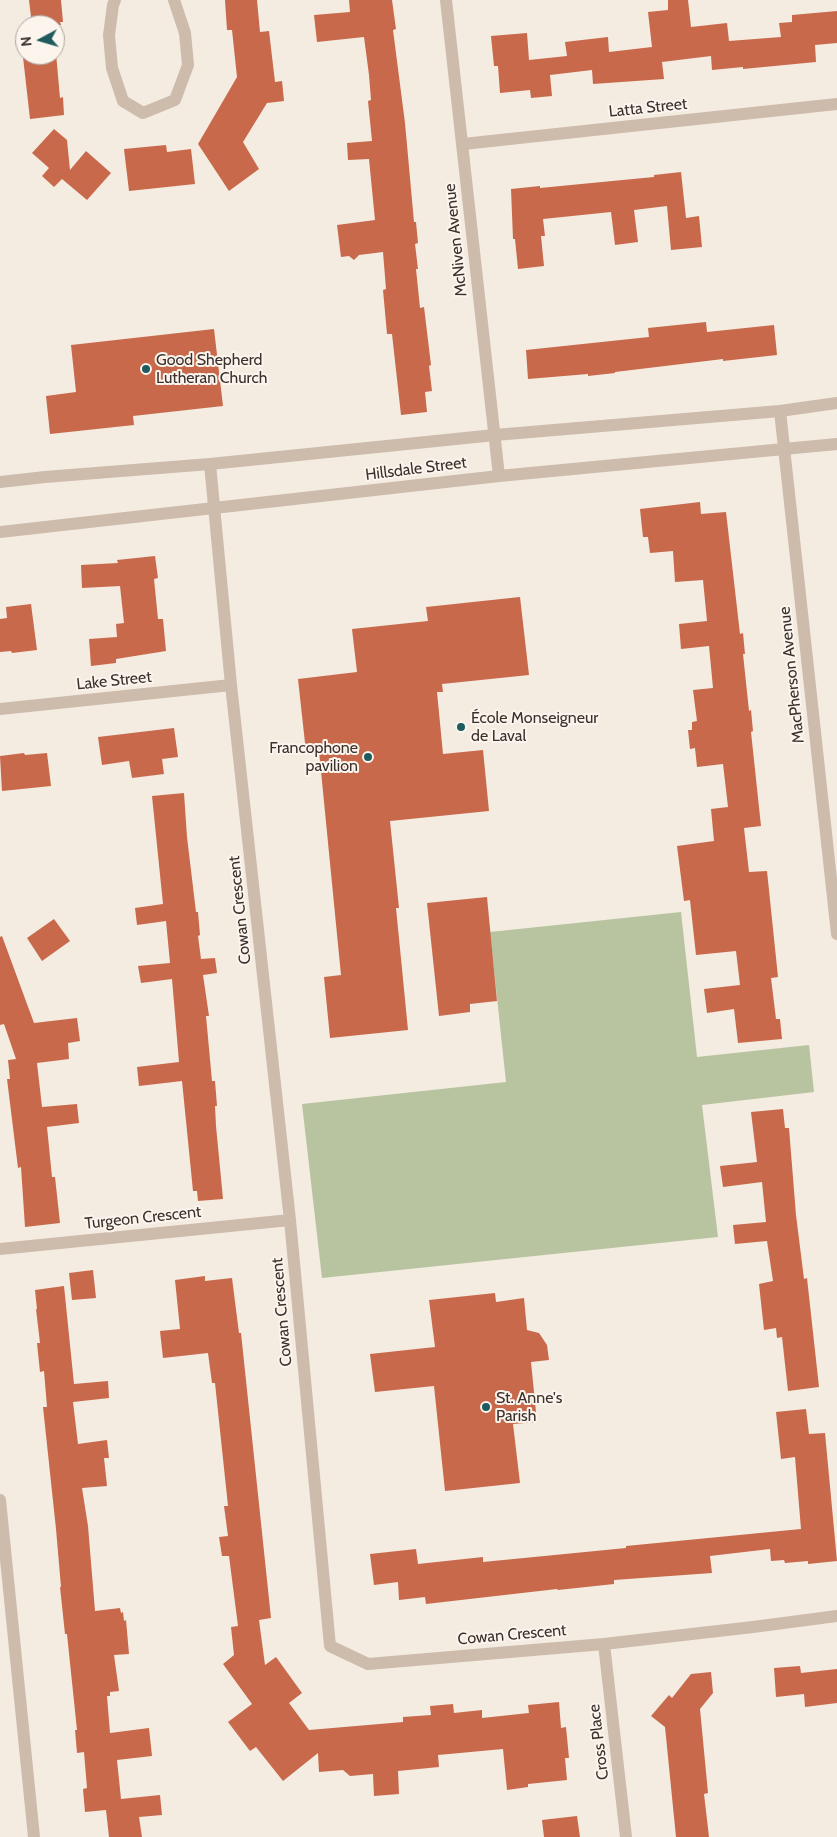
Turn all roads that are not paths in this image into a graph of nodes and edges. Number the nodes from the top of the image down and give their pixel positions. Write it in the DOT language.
graph roads {
  1 [pos="115,0"];
  2 [pos="174,0"];
  3 [pos="446,0"];
  4 [pos="837,104"];
  5 [pos="463,144"];
  6 [pos="837,403"];
  7 [pos="780,411"];
  8 [pos="495,435"];
  9 [pos="837,444"];
  10 [pos="784,450"];
  11 [pos="210,464"];
  12 [pos="499,476"];
  13 [pos="0,482"];
  14 [pos="214,509"];
  15 [pos="0,532"];
  16 [pos="231,685"];
  17 [pos="0,709"];
  18 [pos="837,934"];
  19 [pos="290,1220"];
  20 [pos="0,1249"];
  21 [pos="0,1500"];
  22 [pos="837,1616"];
  23 [pos="604,1644"];
  24 [pos="34,1837"];
  25 [pos="626,1837"];
  1 -- 2 [label="street"];
  3 -- 5 [label="street, McNiven Avenue"];
  4 -- 5 [label="street, Latta Street"];
  5 -- 8 [label="street, McNiven Avenue"];
  6 -- 7 [label="street, Hillsdale Street"];
  7 -- 8 [label="street, Hillsdale Street"];
  7 -- 10 [label="street, MacPherson Avenue"];
  8 -- 11 [label="street, Hillsdale Street"];
  8 -- 12 [label="street, McNiven Avenue"];
  9 -- 10 [label="street, Hillsdale Street"];
  10 -- 12 [label="street, Hillsdale Street"];
  10 -- 18 [label="street, MacPherson Avenue"];
  11 -- 13 [label="street, Hillsdale Street"];
  11 -- 14 [label="street, Cowan Crescent"];
  12 -- 14 [label="street, Hillsdale Street"];
  14 -- 15 [label="street, Hillsdale Street"];
  14 -- 16 [label="street, Cowan Crescent"];
  16 -- 17 [label="street, Lake Street"];
  16 -- 19 [label="street, Cowan Crescent"];
  19 -- 20 [label="street, Turgeon Crescent"];
  19 -- 23 [label="street, Cowan Crescent"];
  21 -- 24 [label="street"];
  22 -- 23 [label="street, Cowan Crescent"];
  23 -- 25 [label="street, Cross Place"];
}
